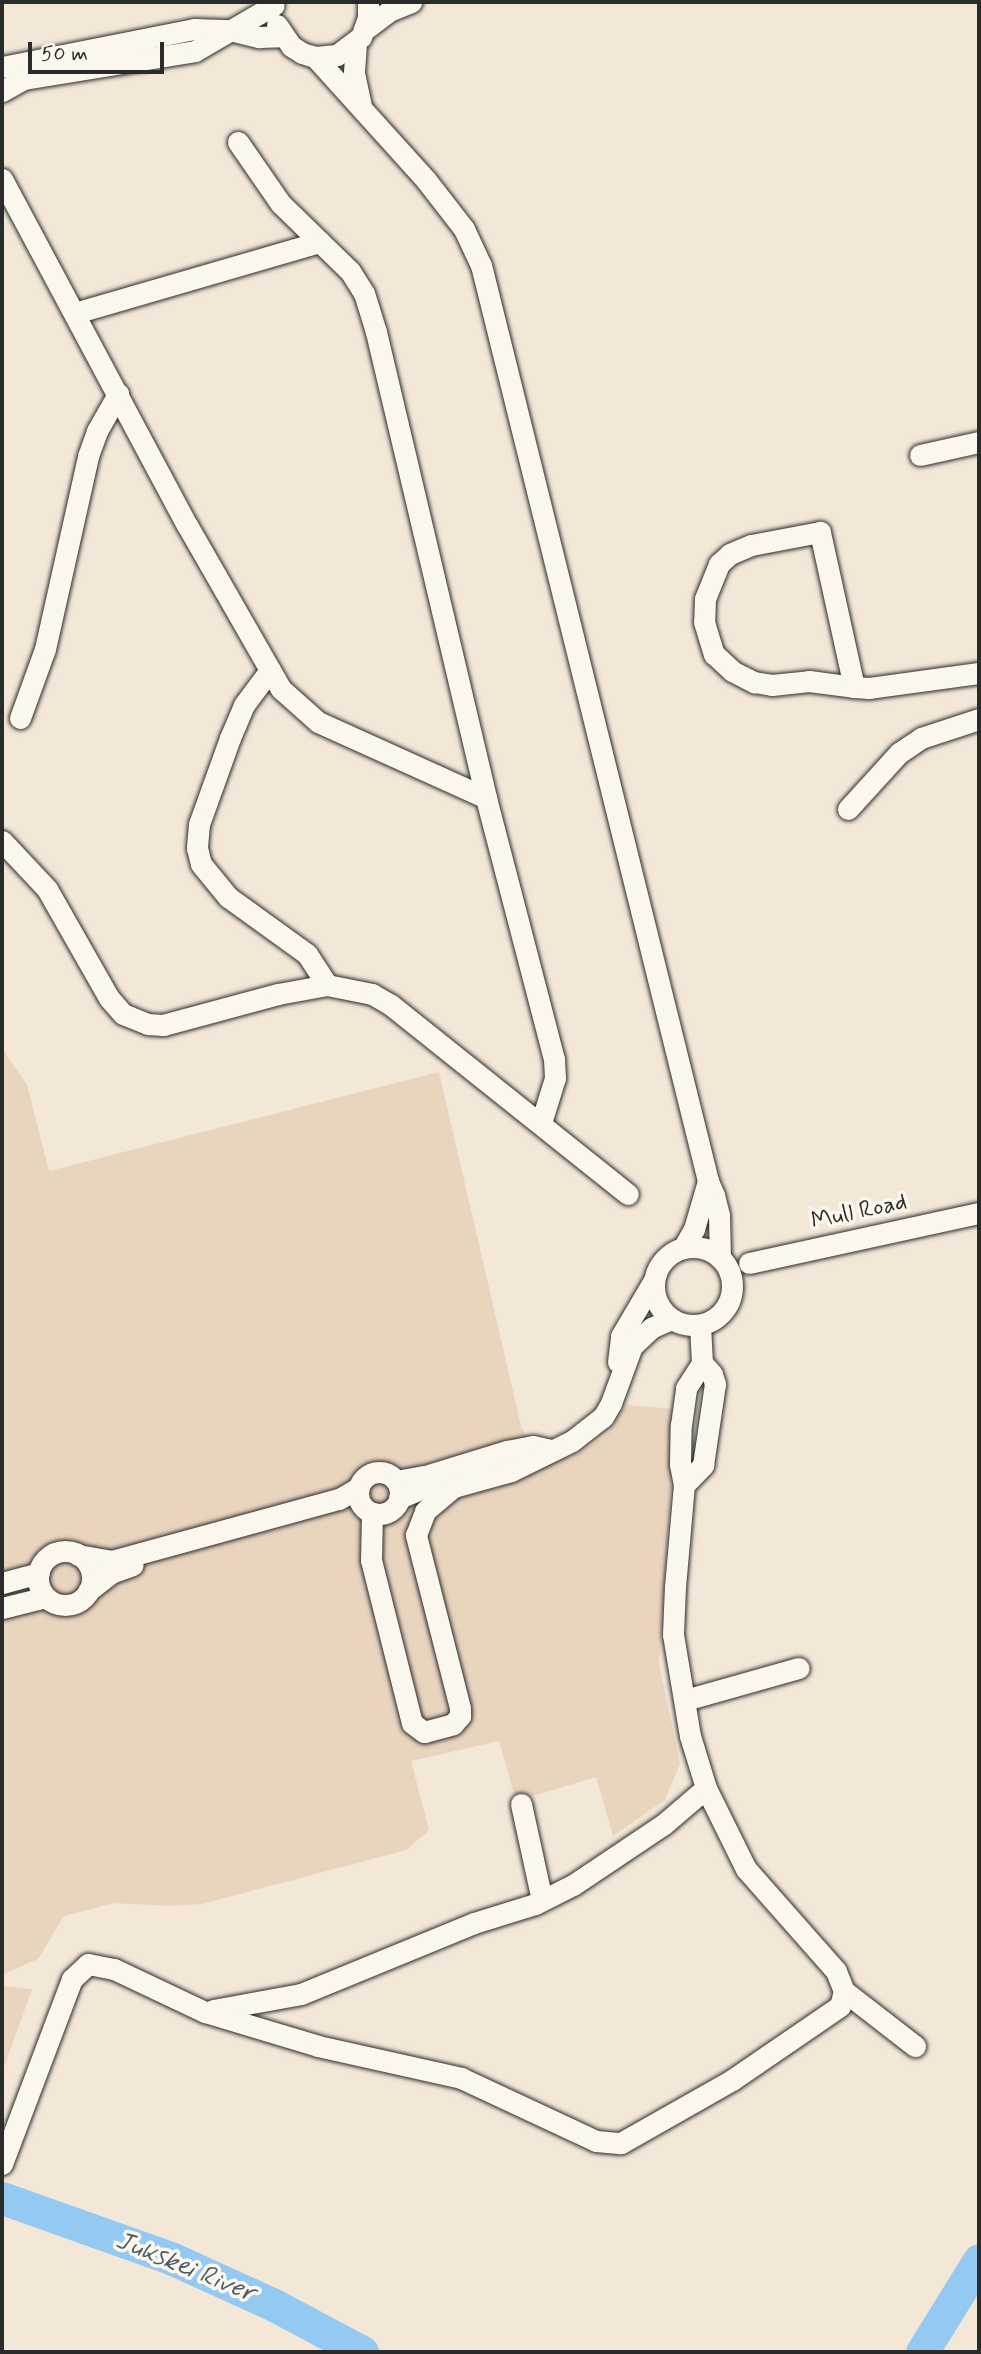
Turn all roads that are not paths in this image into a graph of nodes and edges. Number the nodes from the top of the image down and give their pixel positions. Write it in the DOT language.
graph roads {
  1 [pos="368,2"];
  2 [pos="411,2"];
  3 [pos="275,3"];
  4 [pos="230,30"];
  5 [pos="282,36"];
  6 [pos="360,36"];
  7 [pos="315,57"];
  8 [pos="2,67"];
  9 [pos="2,91"];
  10 [pos="361,106"];
  11 [pos="239,142"];
  12 [pos="2,179"];
  13 [pos="320,242"];
  14 [pos="75,313"];
  15 [pos="118,394"];
  16 [pos="979,442"];
  17 [pos="920,455"];
  18 [pos="270,670"];
  19 [pos="979,673"];
  20 [pos="855,687"];
  21 [pos="20,718"];
  22 [pos="979,719"];
  23 [pos="486,799"];
  24 [pos="848,809"];
  25 [pos="2,841"];
  26 [pos="327,985"];
  27 [pos="541,1123"];
  28 [pos="708,1181"];
  29 [pos="628,1194"];
  30 [pos="979,1213"];
  31 [pos="683,1248"];
  32 [pos="720,1258"];
  33 [pos="749,1263"];
  34 [pos="654,1280"];
  35 [pos="671,1320"];
  36 [pos="700,1325"];
  37 [pos="621,1370"];
  38 [pos="550,1450"];
  39 [pos="454,1487"];
  40 [pos="398,1493"];
  41 [pos="364,1503"];
  42 [pos="416,1535"];
  43 [pos="78,1555"];
  44 [pos="39,1573"];
  45 [pos="2,1583"];
  46 [pos="88,1591"];
  47 [pos="46,1597"];
  48 [pos="2,1608"];
  49 [pos="799,1668"];
  50 [pos="685,1700"];
  51 [pos="706,1788"];
  52 [pos="521,1804"];
  53 [pos="542,1900"];
  54 [pos="844,1991"];
  55 [pos="205,2012"];
  56 [pos="915,2046"];
  57 [pos="2,2164"];
  1 -- 6 [label="street"];
  2 -- 6 [label="street"];
  3 -- 4 [label="street"];
  3 -- 5 [label="street"];
  4 -- 5 [label="street"];
  4 -- 8 [label="street"];
  4 -- 9 [label="street"];
  5 -- 7 [label="street"];
  6 -- 7 [label="street"];
  6 -- 10 [label="street"];
  7 -- 10 [label="street"];
  10 -- 28 [label="street"];
  11 -- 13 [label="street"];
  12 -- 14 [label="street"];
  13 -- 14 [label="street"];
  13 -- 23 [label="street"];
  14 -- 15 [label="street"];
  15 -- 18 [label="street"];
  15 -- 21 [label="street"];
  16 -- 17 [label="street"];
  18 -- 23 [label="street"];
  18 -- 26 [label="street"];
  19 -- 20 [label="street"];
  20 -- 20 [label="street"];
  22 -- 24 [label="street"];
  23 -- 27 [label="street"];
  25 -- 26 [label="street"];
  26 -- 27 [label="street"];
  27 -- 29 [label="street"];
  28 -- 31 [label="street"];
  28 -- 32 [label="street"];
  30 -- 33 [label="street, Mull Road"];
  31 -- 32 [label="street"];
  31 -- 34 [label="street"];
  32 -- 36 [label="street"];
  34 -- 35 [label="street"];
  34 -- 37 [label="street"];
  35 -- 36 [label="street"];
  35 -- 37 [label="street"];
  36 -- 50 [label="street"];
  37 -- 38 [label="street"];
  38 -- 39 [label="street"];
  38 -- 40 [label="street"];
  39 -- 40 [label="street"];
  39 -- 42 [label="street"];
  40 -- 41 [label="street"];
  40 -- 41 [label="street"];
  40 -- 42 [label="street"];
  41 -- 42 [label="street"];
  41 -- 43 [label="street"];
  41 -- 46 [label="street"];
  43 -- 44 [label="street"];
  43 -- 46 [label="street"];
  44 -- 45 [label="street"];
  44 -- 47 [label="street"];
  46 -- 47 [label="street"];
  47 -- 48 [label="street"];
  49 -- 50 [label="street"];
  50 -- 51 [label="street"];
  51 -- 53 [label="street"];
  51 -- 54 [label="street"];
  52 -- 53 [label="street"];
  53 -- 55 [label="street"];
  54 -- 55 [label="street"];
  54 -- 56 [label="street"];
  55 -- 57 [label="street"];
}
